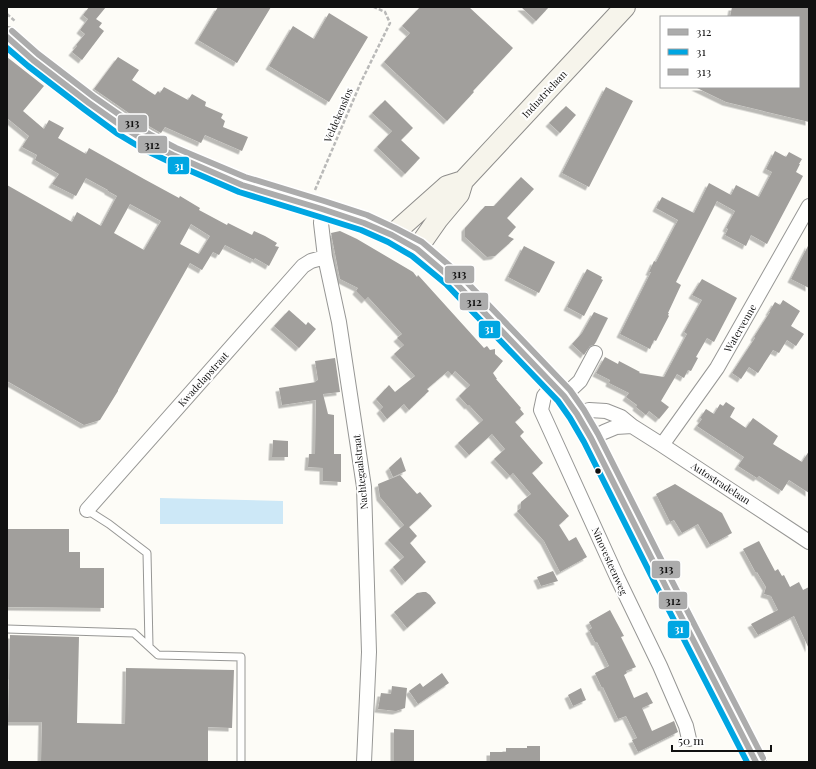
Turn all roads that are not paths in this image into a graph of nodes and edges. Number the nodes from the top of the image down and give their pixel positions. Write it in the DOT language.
graph roads {
  1 [pos="624,7"];
  2 [pos="7,37"];
  3 [pos="464,181"];
  4 [pos="809,206"];
  5 [pos="315,207"];
  6 [pos="392,235"];
  7 [pos="417,249"];
  8 [pos="325,258"];
  9 [pos="595,353"];
  10 [pos="558,391"];
  11 [pos="578,414"];
  12 [pos="632,426"];
  13 [pos="592,438"];
  14 [pos="662,444"];
  15 [pos="87,510"];
  16 [pos="809,542"];
  17 [pos="7,629"];
  18 [pos="149,646"];
  19 [pos="689,739"];
  20 [pos="241,762"];
  21 [pos="364,762"];
  22 [pos="756,762"];
  1 -- 3 [label="main road, Industrielaan"];
  2 -- 5 [label="main road"];
  3 -- 6 [label="main road, Industrielaan"];
  3 -- 7 [label="main road, Industrielaan"];
  4 -- 14 [label="street, Watervenne"];
  5 -- 6 [label="main road"];
  5 -- 8 [label="street, Nachtegaalstraat"];
  6 -- 7 [label="main road"];
  7 -- 10 [label="main road"];
  8 -- 15 [label="street, Kwadelapstraat"];
  8 -- 21 [label="street, Nachtegaalstraat"];
  9 -- 10 [label="street, Ninovesteenweg"];
  10 -- 11 [label="main road"];
  10 -- 19 [label="street, Ninovesteenweg"];
  11 -- 12 [label="street, Autostradelaan"];
  11 -- 13 [label="main road"];
  12 -- 13 [label="street"];
  12 -- 14 [label="street, Autostradelaan"];
  13 -- 22 [label="main road"];
  14 -- 16 [label="street, Autostradelaan"];
  15 -- 18 [label="lane"];
  17 -- 18 [label="lane"];
  18 -- 20 [label="lane"];
}
